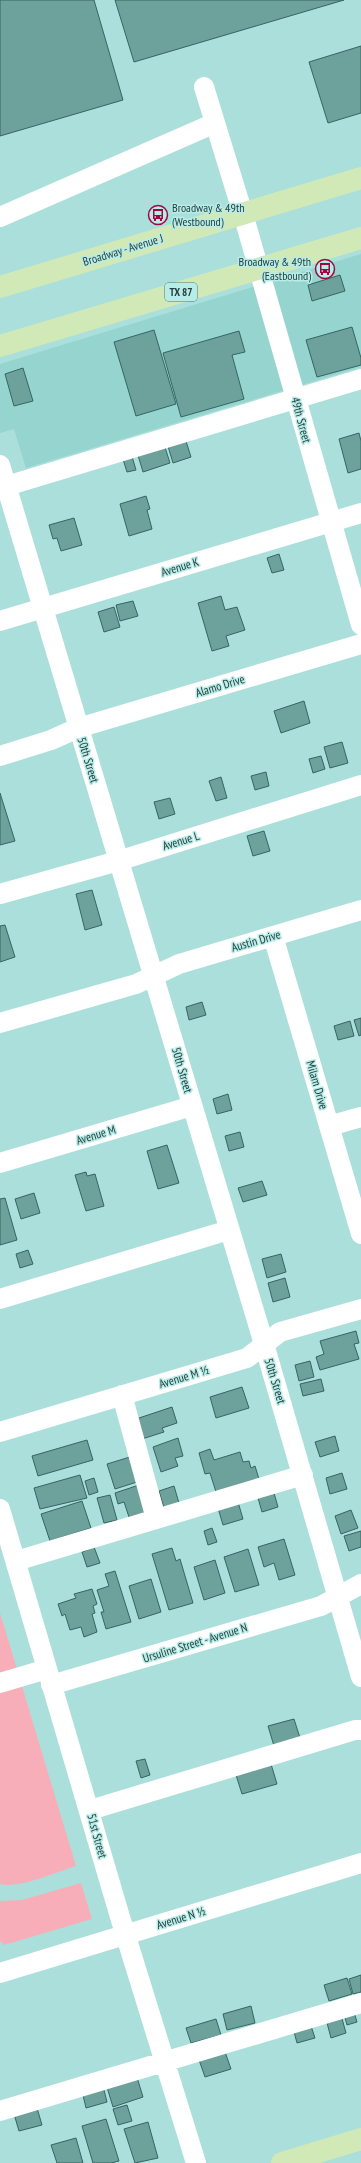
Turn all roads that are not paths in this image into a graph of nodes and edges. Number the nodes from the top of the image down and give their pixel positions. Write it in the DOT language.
graph roads {
  1 [pos="204,87"];
  2 [pos="215,122"];
  3 [pos="361,178"];
  4 [pos="243,214"];
  5 [pos="0,217"];
  6 [pos="361,238"];
  7 [pos="257,269"];
  8 [pos="0,287"];
  9 [pos="0,346"];
  10 [pos="361,379"];
  11 [pos="295,399"];
  12 [pos="0,465"];
  13 [pos="3,487"];
  14 [pos="361,513"];
  15 [pos="330,522"];
  16 [pos="43,609"];
  17 [pos="0,621"];
  18 [pos="361,625"];
  19 [pos="361,644"];
  20 [pos="78,728"];
  21 [pos="0,756"];
  22 [pos="361,785"];
  23 [pos="118,861"];
  24 [pos="0,894"];
  25 [pos="361,910"];
  26 [pos="273,936"];
  27 [pos="153,974"];
  28 [pos="0,1023"];
  29 [pos="192,1106"];
  30 [pos="361,1117"];
  31 [pos="329,1126"];
  32 [pos="0,1164"];
  33 [pos="229,1230"];
  34 [pos="361,1234"];
  35 [pos="0,1299"];
  36 [pos="361,1309"];
  37 [pos="264,1344"];
  38 [pos="122,1395"];
  39 [pos="0,1432"];
  40 [pos="303,1475"];
  41 [pos="0,1509"];
  42 [pos="156,1519"];
  43 [pos="16,1561"];
  44 [pos="361,1584"];
  45 [pos="338,1597"];
  46 [pos="49,1677"];
  47 [pos="361,1677"];
  48 [pos="0,1683"];
  49 [pos="361,1730"];
  50 [pos="90,1810"];
  51 [pos="361,1863"];
  52 [pos="126,1935"];
  53 [pos="0,1973"];
  54 [pos="361,2003"];
  55 [pos="164,2063"];
  56 [pos="0,2111"];
  57 [pos="361,2139"];
  58 [pos="196,2163"];
  59 [pos="282,2163"];
  1 -- 2 [label="street, 49th Street"];
  2 -- 4 [label="street, 49th Street"];
  2 -- 5 [label="street"];
  3 -- 4 [label="main road, Broadway - Avenue J"];
  4 -- 7 [label="street, 49th Street"];
  4 -- 8 [label="main road, Broadway - Avenue J"];
  6 -- 7 [label="main road, TX 87"];
  7 -- 9 [label="main road, TX 87"];
  7 -- 11 [label="street, 49th Street"];
  10 -- 11 [label="street"];
  11 -- 13 [label="street"];
  11 -- 15 [label="street, 49th Street"];
  12 -- 13 [label="street, 50th Street"];
  13 -- 16 [label="street, 50th Street"];
  14 -- 15 [label="street, Avenue K"];
  15 -- 16 [label="street, Avenue K"];
  15 -- 18 [label="street, 49th Street"];
  16 -- 17 [label="street, Avenue K"];
  16 -- 20 [label="street, 50th Street"];
  19 -- 20 [label="street, Alamo Drive"];
  20 -- 21 [label="street, Alamo Drive"];
  20 -- 23 [label="street, 50th Street"];
  22 -- 23 [label="street, Avenue L"];
  23 -- 24 [label="street, Avenue L"];
  23 -- 27 [label="street, 50th Street"];
  25 -- 26 [label="street, Austin Drive"];
  26 -- 27 [label="street, Austin Drive"];
  26 -- 31 [label="street, Milam Drive"];
  27 -- 28 [label="street, Austin Drive"];
  27 -- 29 [label="street, 50th Street"];
  29 -- 32 [label="street, Avenue M"];
  29 -- 33 [label="street, 50th Street"];
  30 -- 31 [label="street"];
  31 -- 34 [label="street, Milam Drive"];
  33 -- 35 [label="street"];
  33 -- 37 [label="street, 50th Street"];
  36 -- 37 [label="street, Avenue M ½"];
  37 -- 38 [label="street, Avenue M ½"];
  37 -- 40 [label="street, 50th Street"];
  38 -- 39 [label="street, Avenue M ½"];
  38 -- 42 [label="street"];
  40 -- 42 [label="street"];
  40 -- 45 [label="street, 50th Street"];
  41 -- 43 [label="street, 51st Street"];
  42 -- 43 [label="street"];
  43 -- 46 [label="street, 51st Street"];
  44 -- 45 [label="street, Ursuline Street - Avenue N"];
  45 -- 46 [label="street, Ursuline Street - Avenue N"];
  45 -- 47 [label="street, 50th Street"];
  46 -- 48 [label="street, Ursuline Street - Avenue N"];
  46 -- 50 [label="street, 51st Street"];
  49 -- 50 [label="street"];
  50 -- 52 [label="street, 51st Street"];
  51 -- 52 [label="street, Avenue N ½"];
  52 -- 53 [label="street, Avenue N ½"];
  52 -- 55 [label="street, 51st Street"];
  54 -- 55 [label="street"];
  55 -- 56 [label="street"];
  55 -- 58 [label="street, 51st Street"];
  57 -- 59 [label="main road"];
}
